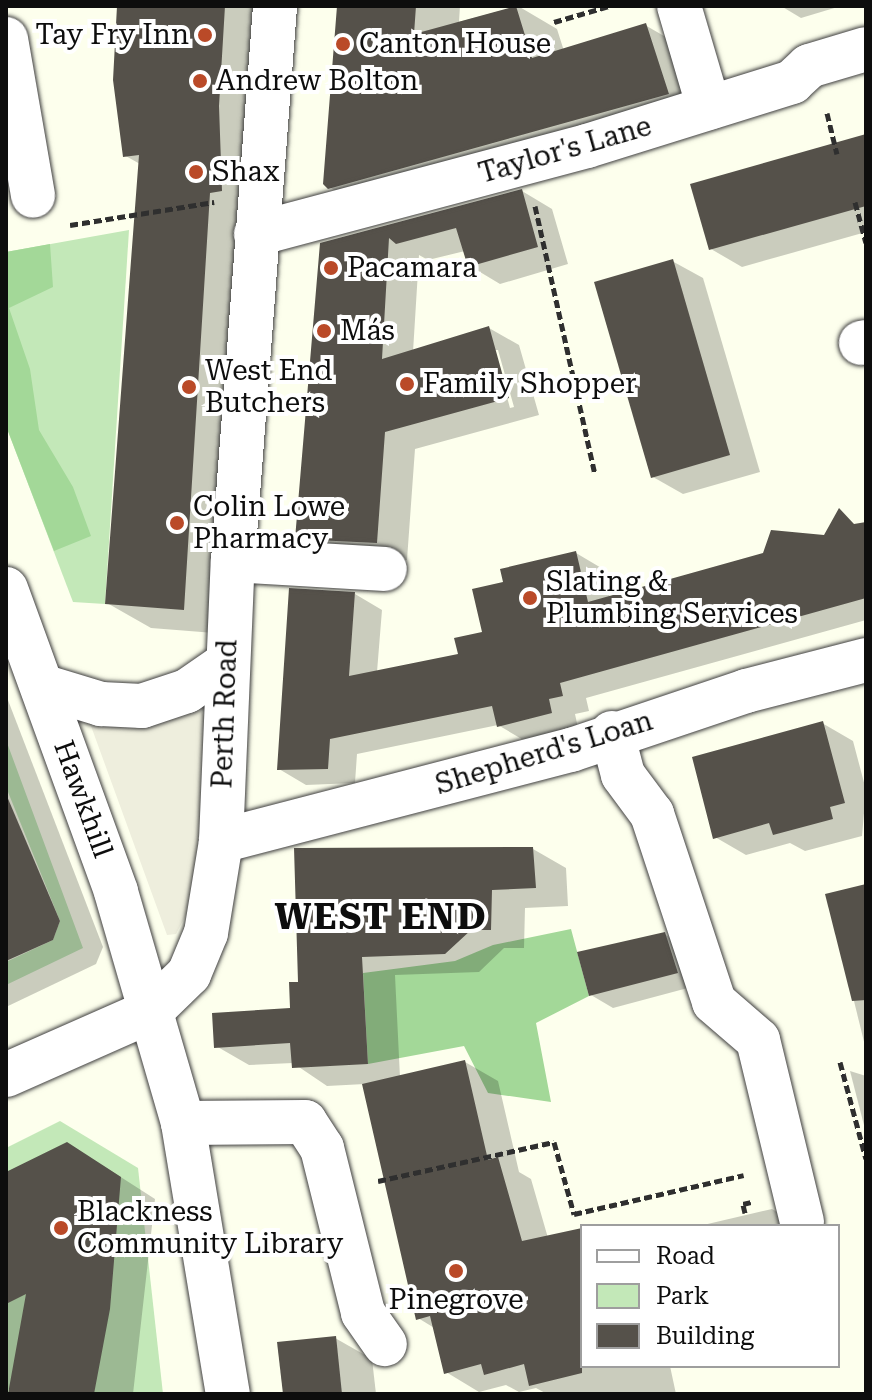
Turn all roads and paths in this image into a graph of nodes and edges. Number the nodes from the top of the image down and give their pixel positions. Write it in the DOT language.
graph roads {
  1 [pos="275,6"];
  2 [pos="609,6"];
  3 [pos="679,6"];
  4 [pos="554,22"];
  5 [pos="6,39"];
  6 [pos="866,49"];
  7 [pos="709,108"];
  8 [pos="825,108"];
  9 [pos="837,154"];
  10 [pos="524,162"];
  11 [pos="855,202"];
  12 [pos="44,211"];
  13 [pos="257,220"];
  14 [pos="866,243"];
  15 [pos="595,474"];
  16 [pos="233,560"];
  17 [pos="385,569"];
  18 [pos="6,589"];
  19 [pos="866,660"];
  20 [pos="226,664"];
  21 [pos="42,686"];
  22 [pos="612,733"];
  23 [pos="221,841"];
  24 [pos="151,1011"];
  25 [pos="840,1062"];
  26 [pos="6,1075"];
  27 [pos="183,1123"];
  28 [pos="866,1159"];
  29 [pos="788,1167"];
  30 [pos="331,1191"];
  31 [pos="802,1222"];
  32 [pos="385,1344"];
  33 [pos="228,1394"];
  1 -- 13 [label="street, Perth Road"];
  2 -- 4 [label="path"];
  3 -- 7 [label="street"];
  5 -- 12 [label="street"];
  6 -- 7 [label="street, Taylor's Lane"];
  7 -- 10 [label="street, Taylor's Lane"];
  8 -- 9 [label="path"];
  10 -- 13 [label="street, Taylor's Lane"];
  10 -- 15 [label="path"];
  11 -- 14 [label="path"];
  12 -- 13 [label="path"];
  13 -- 16 [label="street, Perth Road"];
  16 -- 17 [label="street"];
  16 -- 20 [label="street, Perth Road"];
  18 -- 21 [label="street, Hawkhill"];
  19 -- 22 [label="street, Shepherd's Loan"];
  20 -- 21 [label="street"];
  20 -- 23 [label="street, Perth Road"];
  21 -- 24 [label="street, Hawkhill"];
  22 -- 23 [label="street, Shepherd's Loan"];
  22 -- 29 [label="street"];
  23 -- 24 [label="street, Perth Road"];
  24 -- 26 [label="street"];
  24 -- 27 [label="street"];
  25 -- 28 [label="path"];
  27 -- 30 [label="street"];
  27 -- 33 [label="street"];
  29 -- 30 [label="path"];
  29 -- 31 [label="street"];
  30 -- 32 [label="street"];
}
